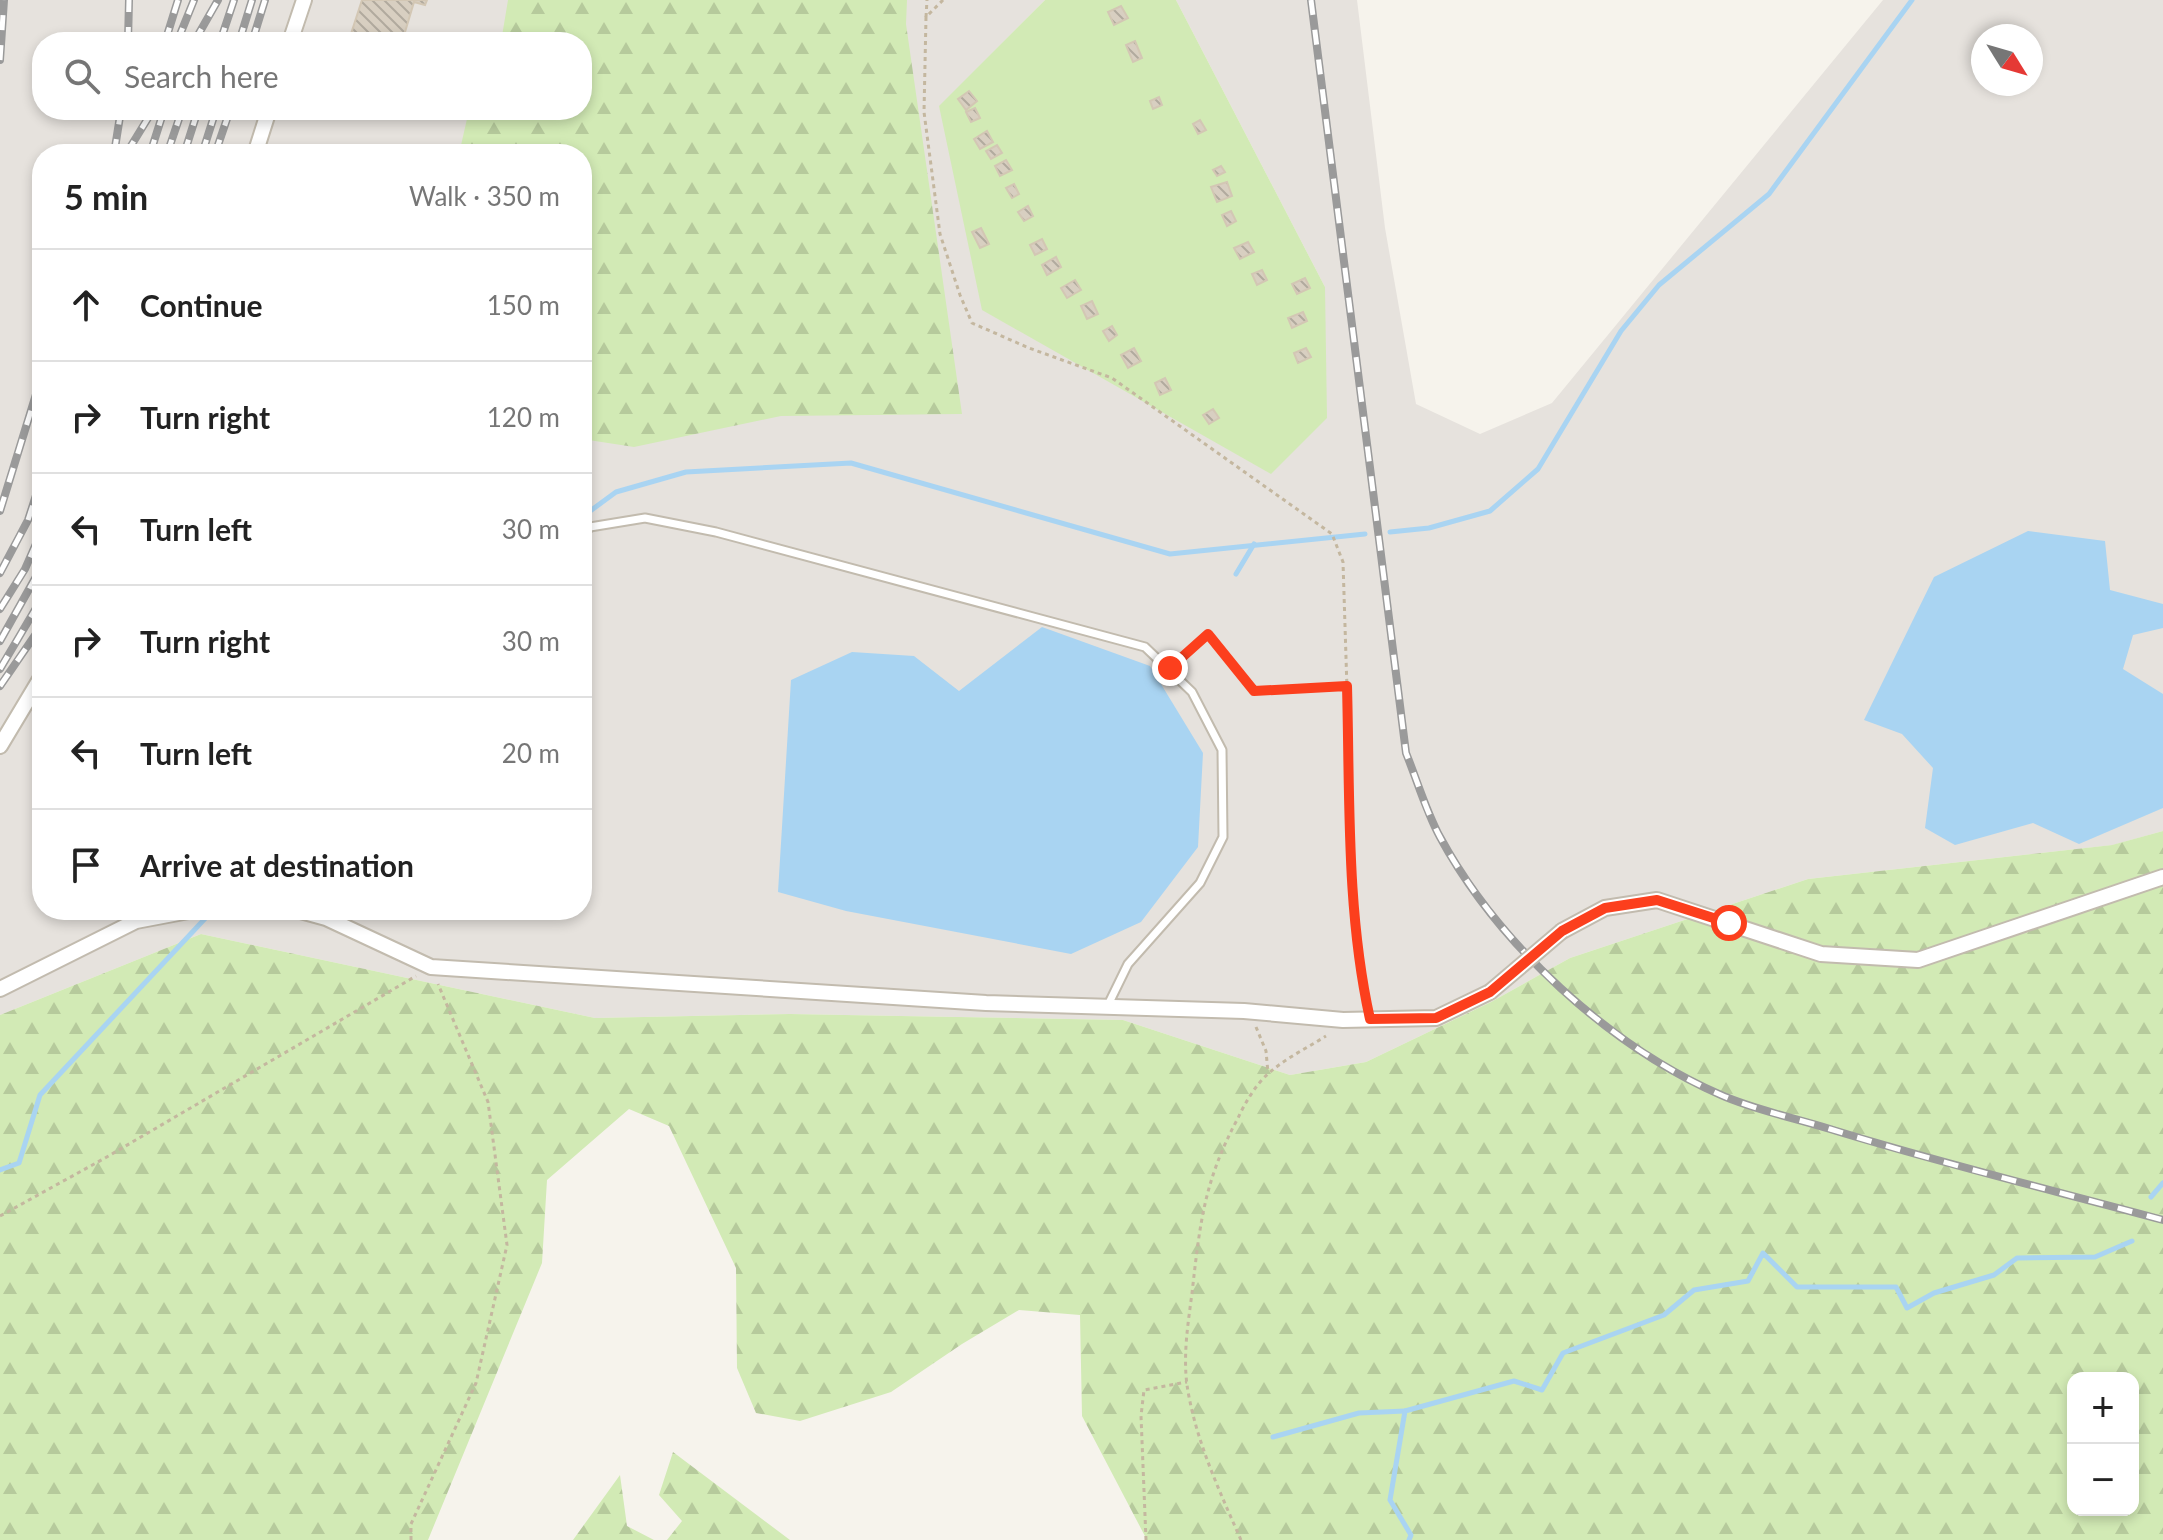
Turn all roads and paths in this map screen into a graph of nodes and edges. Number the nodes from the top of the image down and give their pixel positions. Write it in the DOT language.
graph roads {
  1 [pos="304,0"];
  2 [pos="927,0"];
  3 [pos="943,0"];
  4 [pos="926,17"];
  5 [pos="293,32"];
  6 [pos="266,120"];
  7 [pos="258,144"];
  8 [pos="592,527"];
  9 [pos="1170,668"];
  10 [pos="1347,686"];
  11 [pos="32,693"];
  12 [pos="0,746"];
  13 [pos="2163,877"];
  14 [pos="141,920"];
  15 [pos="330,920"];
  16 [pos="431,967"];
  17 [pos="0,989"];
  18 [pos="1107,1007"];
  19 [pos="1244,1011"];
  20 [pos="1370,1019"];
  21 [pos="1343,1020"];
  22 [pos="1268,1074"];
  23 [pos="0,1216"];
  24 [pos="1187,1382"];
  25 [pos="411,1540"];
  26 [pos="1146,1540"];
  27 [pos="1241,1540"];
  1 -- 5 [label="street"];
  2 -- 4 [label="path"];
  3 -- 4 [label="path"];
  4 -- 10 [label="path"];
  6 -- 7 [label="street"];
  8 -- 9 [label="lane"];
  9 -- 10 [label="path"];
  9 -- 18 [label="lane"];
  10 -- 20 [label="path"];
  11 -- 12 [label="street"];
  13 -- 20 [label="street, bridge"];
  14 -- 17 [label="street"];
  15 -- 16 [label="street"];
  16 -- 18 [label="street"];
  16 -- 23 [label="path"];
  16 -- 25 [label="path"];
  18 -- 19 [label="street"];
  19 -- 21 [label="street"];
  19 -- 22 [label="path"];
  20 -- 21 [label="street"];
  21 -- 22 [label="path"];
  22 -- 24 [label="path"];
  24 -- 26 [label="path"];
  24 -- 27 [label="path"];
}
